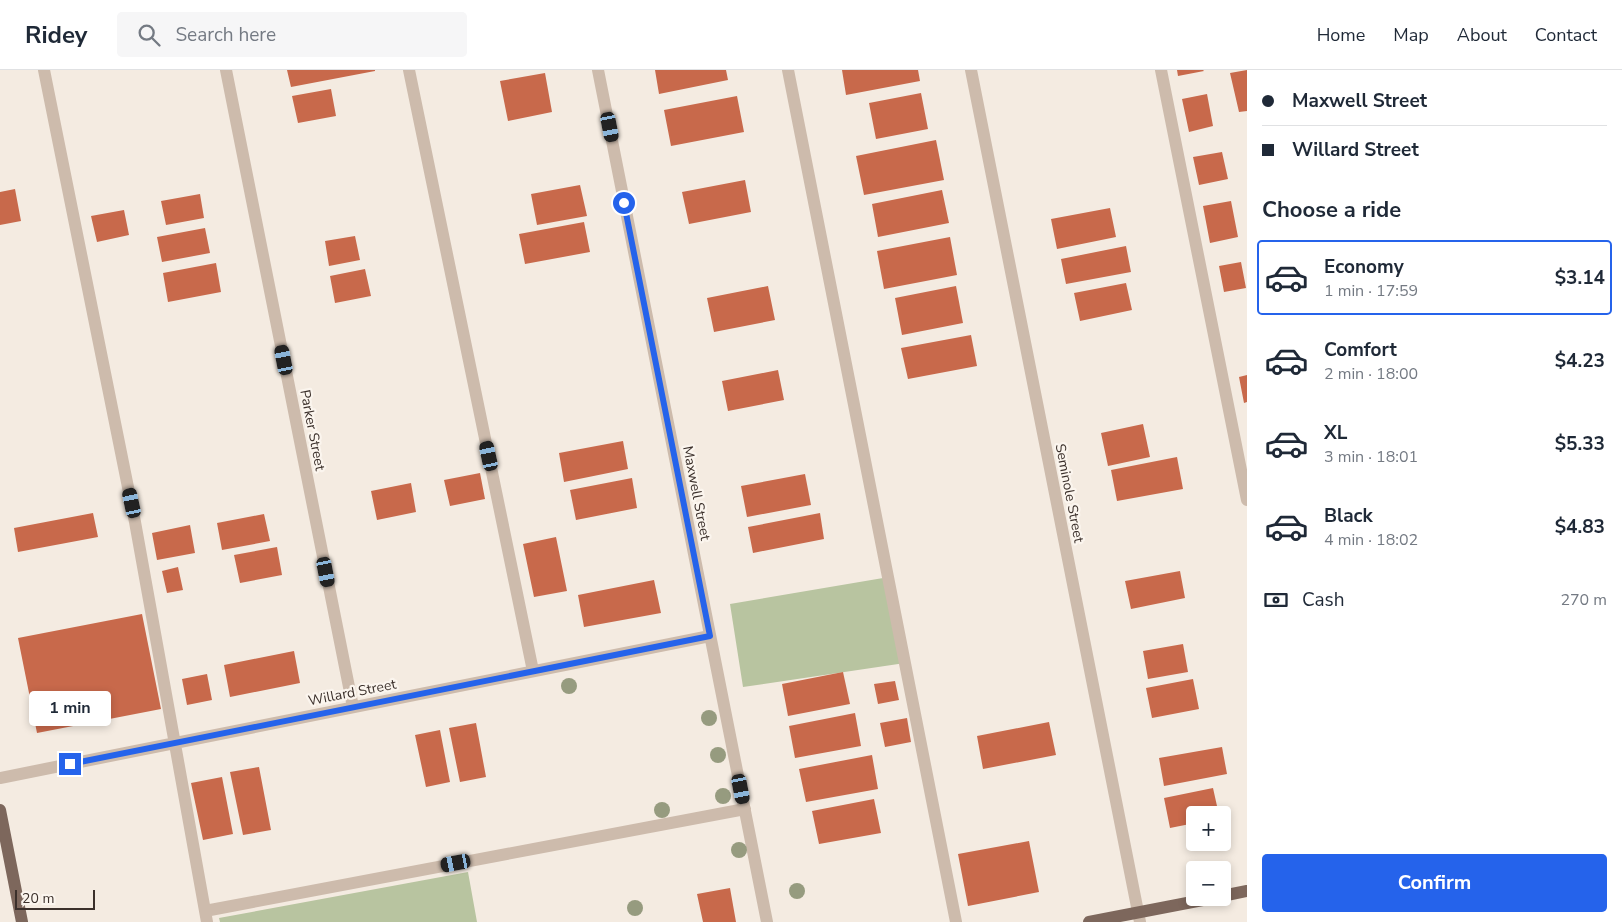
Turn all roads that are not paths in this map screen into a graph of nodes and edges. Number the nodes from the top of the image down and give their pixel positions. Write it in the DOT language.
graph roads {
  1 [pos="44,70"];
  2 [pos="226,70"];
  3 [pos="409,70"];
  4 [pos="598,70"];
  5 [pos="788,70"];
  6 [pos="971,70"];
  7 [pos="1161,70"];
  8 [pos="1247,500"];
  9 [pos="710,636"];
  10 [pos="533,671"];
  11 [pos="353,707"];
  12 [pos="174,743"];
  13 [pos="0,778"];
  14 [pos="745,809"];
  15 [pos="0,810"];
  16 [pos="1247,891"];
  17 [pos="1231,894"];
  18 [pos="1186,905"];
  19 [pos="206,916"];
  20 [pos="1139,917"];
  21 [pos="22,922"];
  22 [pos="767,922"];
  23 [pos="956,922"];
  24 [pos="1090,922"];
  1 -- 12 [label="street"];
  2 -- 11 [label="street, Parker Street"];
  3 -- 10 [label="street"];
  4 -- 9 [label="street, Maxwell Street"];
  5 -- 23 [label="street"];
  6 -- 20 [label="street, Seminole Street"];
  7 -- 8 [label="street"];
  9 -- 10 [label="street, Willard Street"];
  9 -- 14 [label="street, Maxwell Street"];
  10 -- 11 [label="street, Willard Street"];
  11 -- 12 [label="street, Willard Street"];
  12 -- 13 [label="street, Willard Street"];
  12 -- 19 [label="street"];
  14 -- 19 [label="street"];
  14 -- 22 [label="street, Maxwell Street"];
  15 -- 21 [label="main road"];
  16 -- 17 [label="main road"];
  18 -- 20 [label="main road"];
  20 -- 24 [label="main road"];
}
